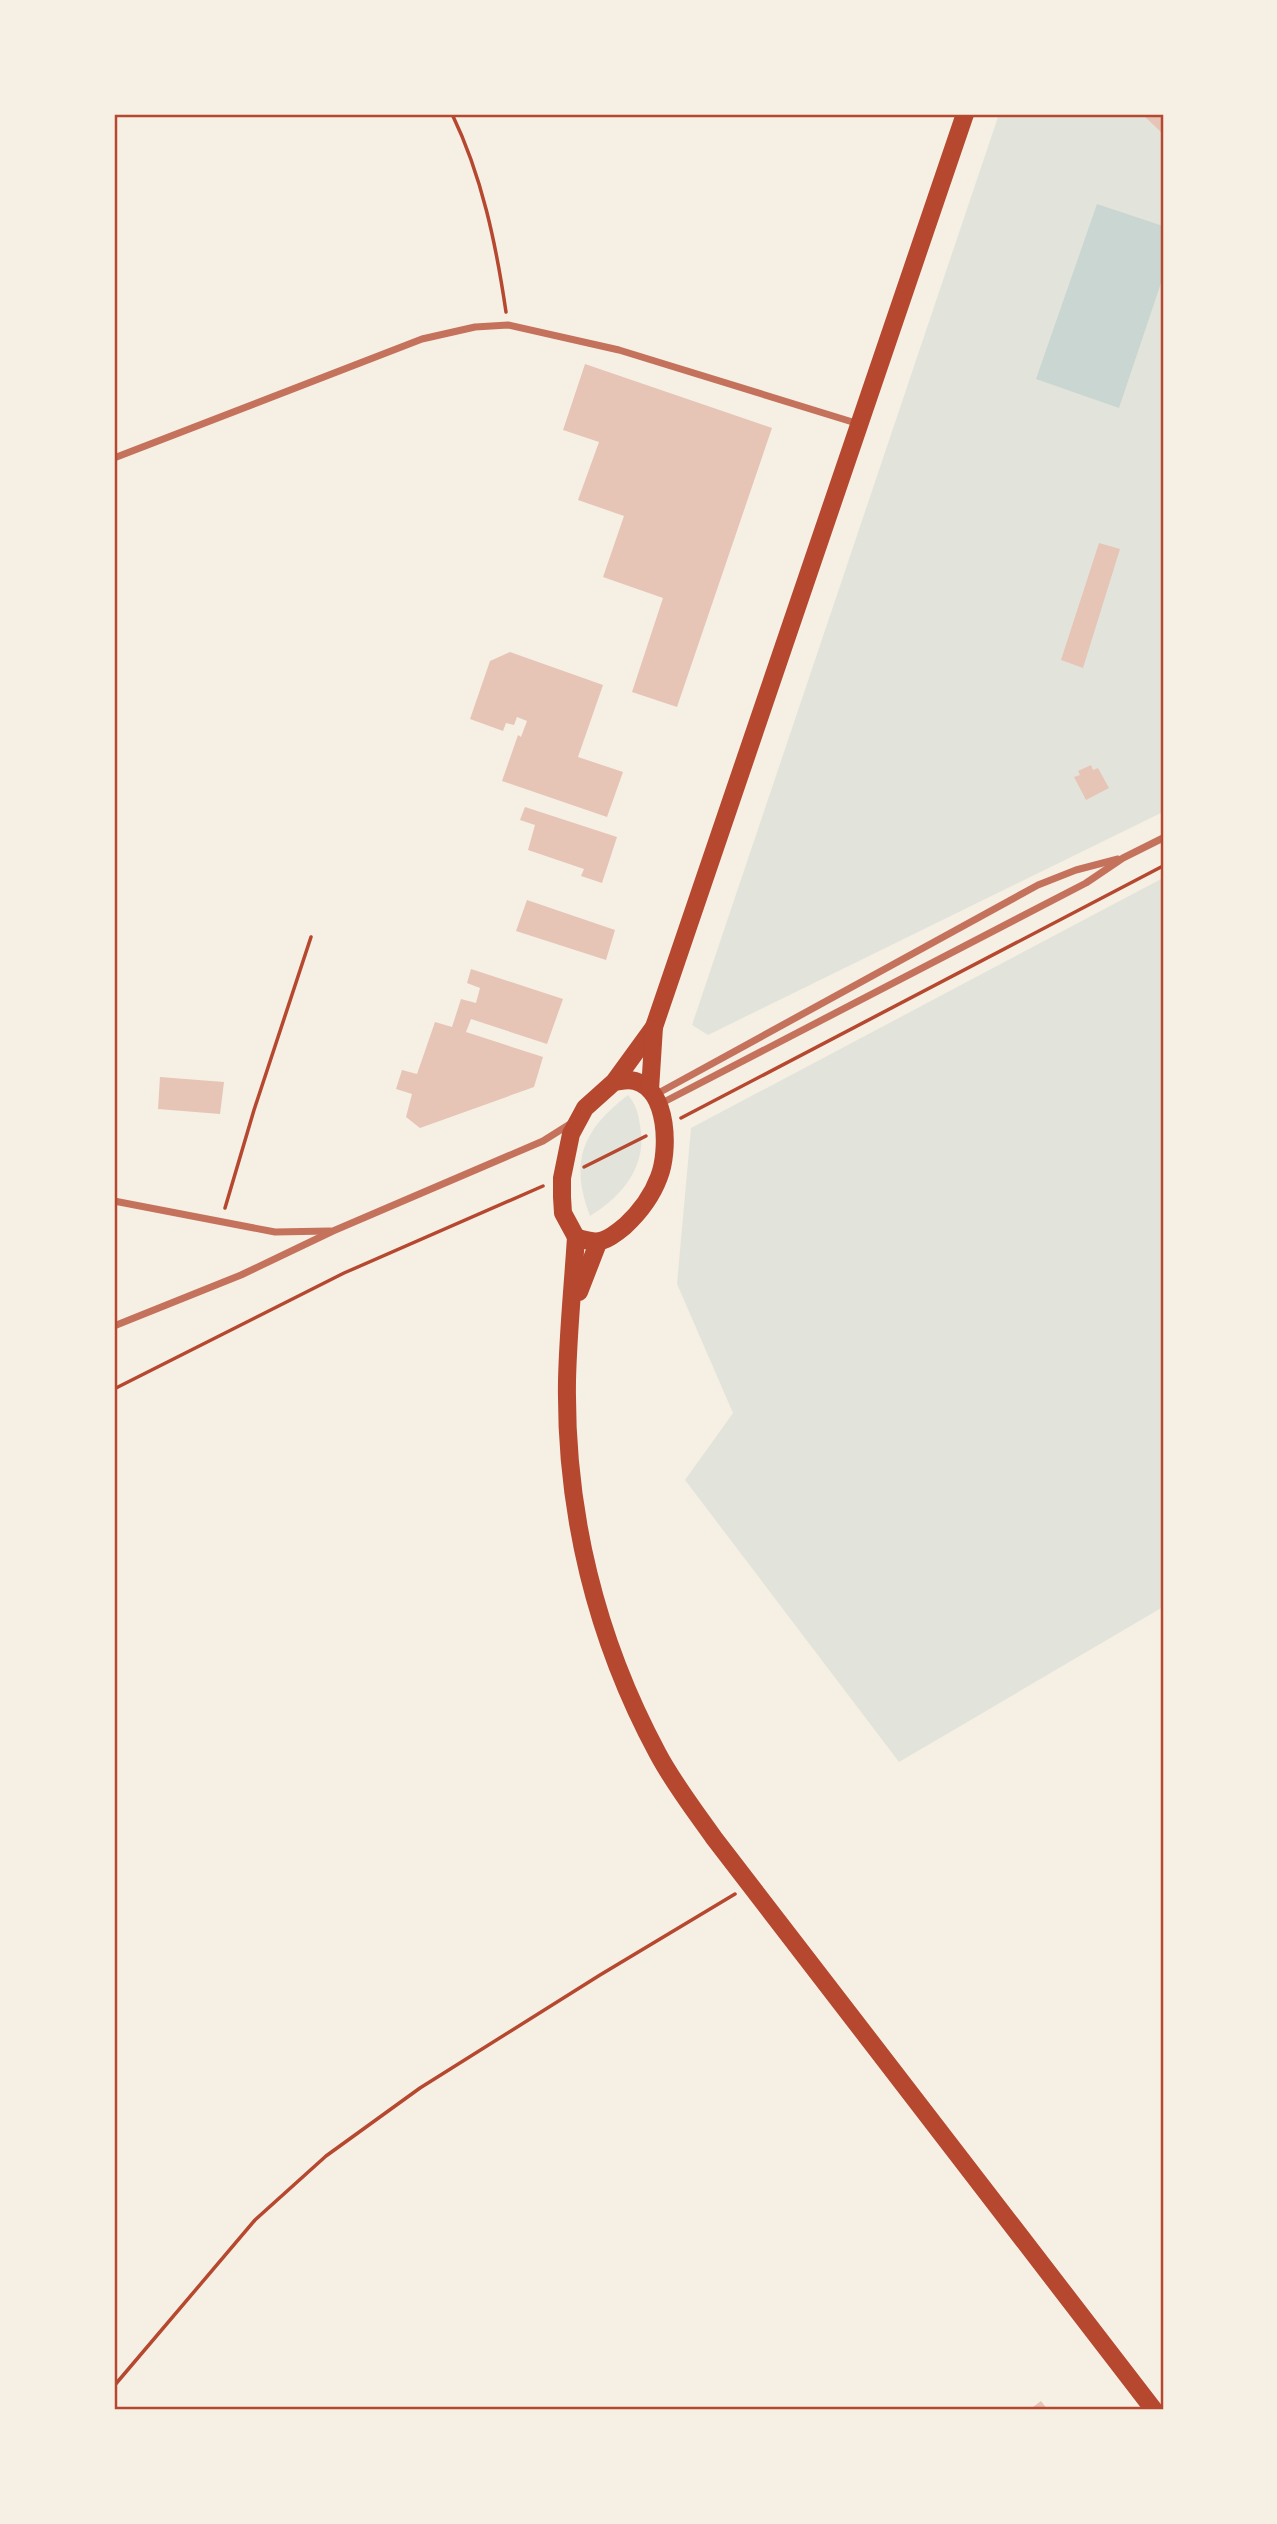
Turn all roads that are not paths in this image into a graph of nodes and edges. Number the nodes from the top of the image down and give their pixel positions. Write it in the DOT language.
graph roads {
  1 [pos="965,114"];
  2 [pos="861,425"];
  3 [pos="114,458"];
  4 [pos="1163,838"];
  5 [pos="1122,858"];
  6 [pos="654,1027"];
  7 [pos="614,1082"];
  8 [pos="654,1097"];
  9 [pos="577,1120"];
  10 [pos="114,1201"];
  11 [pos="333,1231"];
  12 [pos="576,1237"];
  13 [pos="598,1242"];
  14 [pos="571,1312"];
  15 [pos="114,1326"];
  16 [pos="1154,2410"];
  1 -- 2 [label="main road"];
  2 -- 3 [label="street"];
  2 -- 6 [label="main road"];
  4 -- 5 [label="street"];
  5 -- 8 [label="street"];
  5 -- 8 [label="street"];
  6 -- 7 [label="main road"];
  6 -- 8 [label="main road"];
  7 -- 8 [label="main road"];
  7 -- 9 [label="main road"];
  8 -- 13 [label="main road"];
  9 -- 11 [label="street"];
  9 -- 12 [label="main road"];
  10 -- 11 [label="street"];
  11 -- 15 [label="street"];
  12 -- 13 [label="main road"];
  12 -- 14 [label="main road"];
  13 -- 14 [label="main road"];
  14 -- 16 [label="main road"];
}
